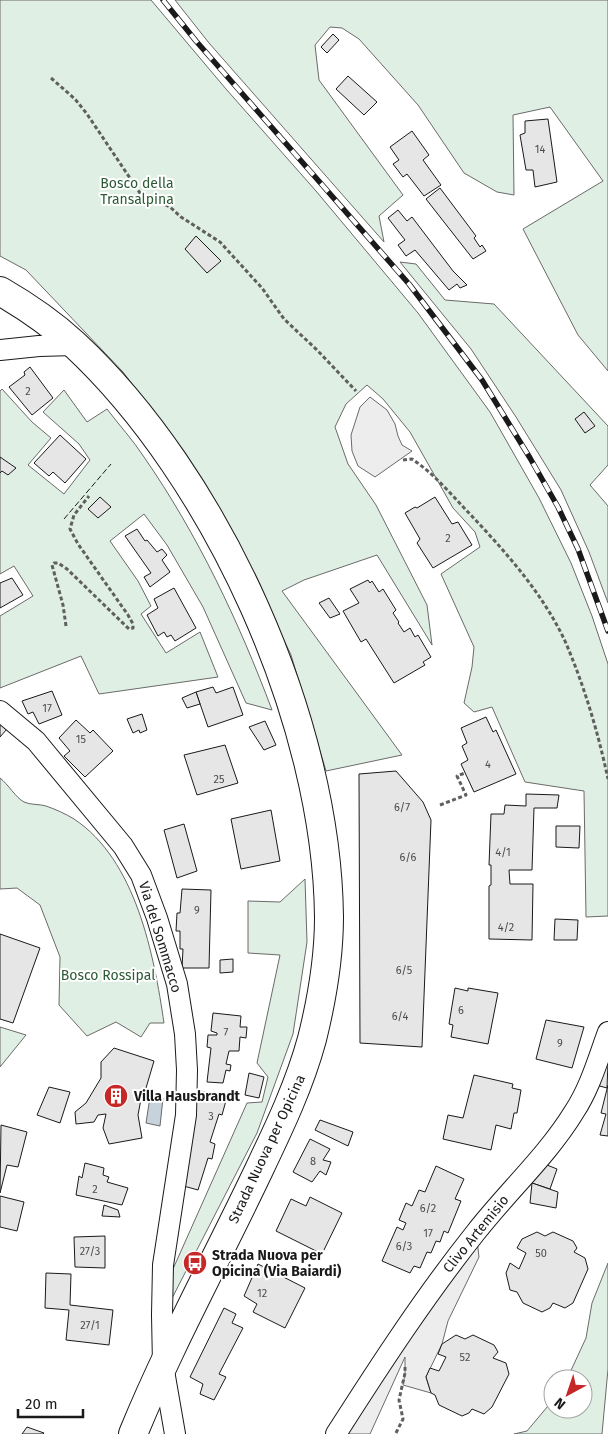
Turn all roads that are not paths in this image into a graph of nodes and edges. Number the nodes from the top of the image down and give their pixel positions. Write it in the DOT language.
graph roads {
  1 [pos="0,291"];
  2 [pos="75,345"];
  3 [pos="0,350"];
  4 [pos="0,711"];
  5 [pos="608,1032"];
  6 [pos="163,1365"];
  7 [pos="133,1434"];
  8 [pos="175,1434"];
  9 [pos="336,1434"];
  1 -- 2 [label="main road, Strada Nuova per Opicina"];
  2 -- 3 [label="street"];
  2 -- 6 [label="main road, Strada Nuova per Opicina"];
  4 -- 6 [label="street, Via del Sommacco"];
  5 -- 9 [label="street, Clivo Artemisio"];
  6 -- 7 [label="main road, Strada Nuova per Opicina"];
  6 -- 8 [label="street, Via del Sommacco"];
}
